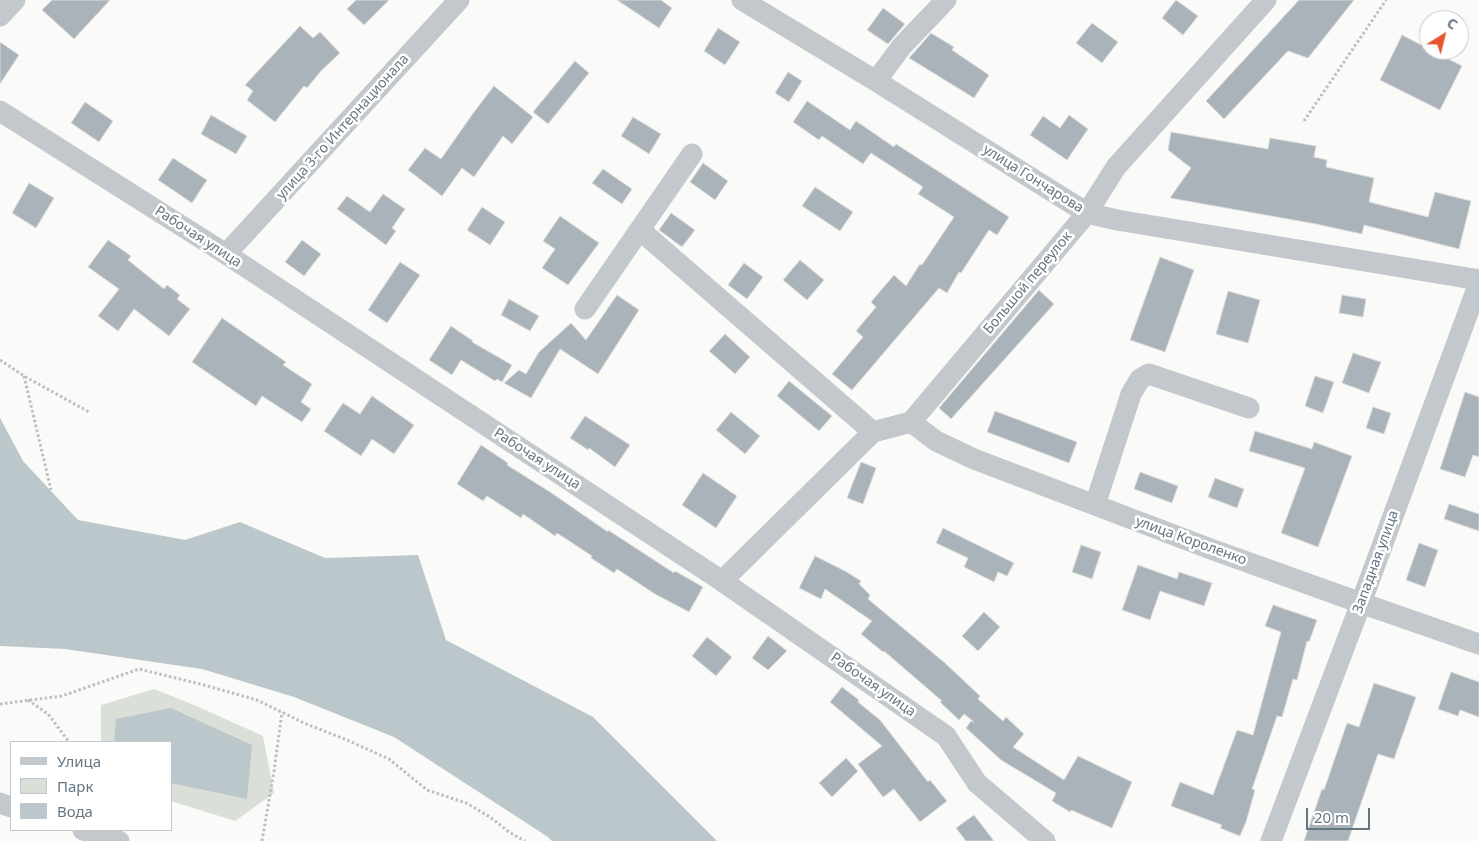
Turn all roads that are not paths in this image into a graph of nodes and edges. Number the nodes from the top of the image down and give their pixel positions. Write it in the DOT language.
graph roads {
  1 [pos="15,0"];
  2 [pos="459,0"];
  3 [pos="742,0"];
  4 [pos="946,0"];
  5 [pos="1266,0"];
  6 [pos="0,16"];
  7 [pos="876,81"];
  8 [pos="0,111"];
  9 [pos="692,154"];
  10 [pos="1087,213"];
  11 [pos="640,230"];
  12 [pos="226,254"];
  13 [pos="1479,281"];
  14 [pos="585,309"];
  15 [pos="1248,408"];
  16 [pos="911,422"];
  17 [pos="873,432"];
  18 [pos="1095,505"];
  19 [pos="722,582"];
  20 [pos="1361,603"];
  21 [pos="1479,644"];
  22 [pos="86,831"];
  23 [pos="119,841"];
  24 [pos="1045,841"];
  25 [pos="1270,841"];
  1 -- 6 [label="street"];
  2 -- 12 [label="street, улица 3-го Интернационала"];
  3 -- 7 [label="street, улица Гончарова"];
  4 -- 7 [label="street"];
  5 -- 10 [label="street, Большой переулок"];
  7 -- 10 [label="street, улица Гончарова"];
  8 -- 12 [label="street, Рабочая улица"];
  9 -- 11 [label="street"];
  10 -- 13 [label="street, улица Гончарова"];
  10 -- 16 [label="street, Большой переулок"];
  11 -- 14 [label="street"];
  11 -- 17 [label="street"];
  12 -- 19 [label="street, Рабочая улица"];
  13 -- 20 [label="street, Западная улица"];
  15 -- 18 [label="street"];
  16 -- 17 [label="street"];
  16 -- 18 [label="street, улица Короленко"];
  17 -- 19 [label="street"];
  18 -- 20 [label="street, улица Короленко"];
  19 -- 24 [label="street, Рабочая улица"];
  20 -- 21 [label="street, улица Короленко"];
  20 -- 25 [label="street, Западная улица"];
  22 -- 23 [label="street"];
}
